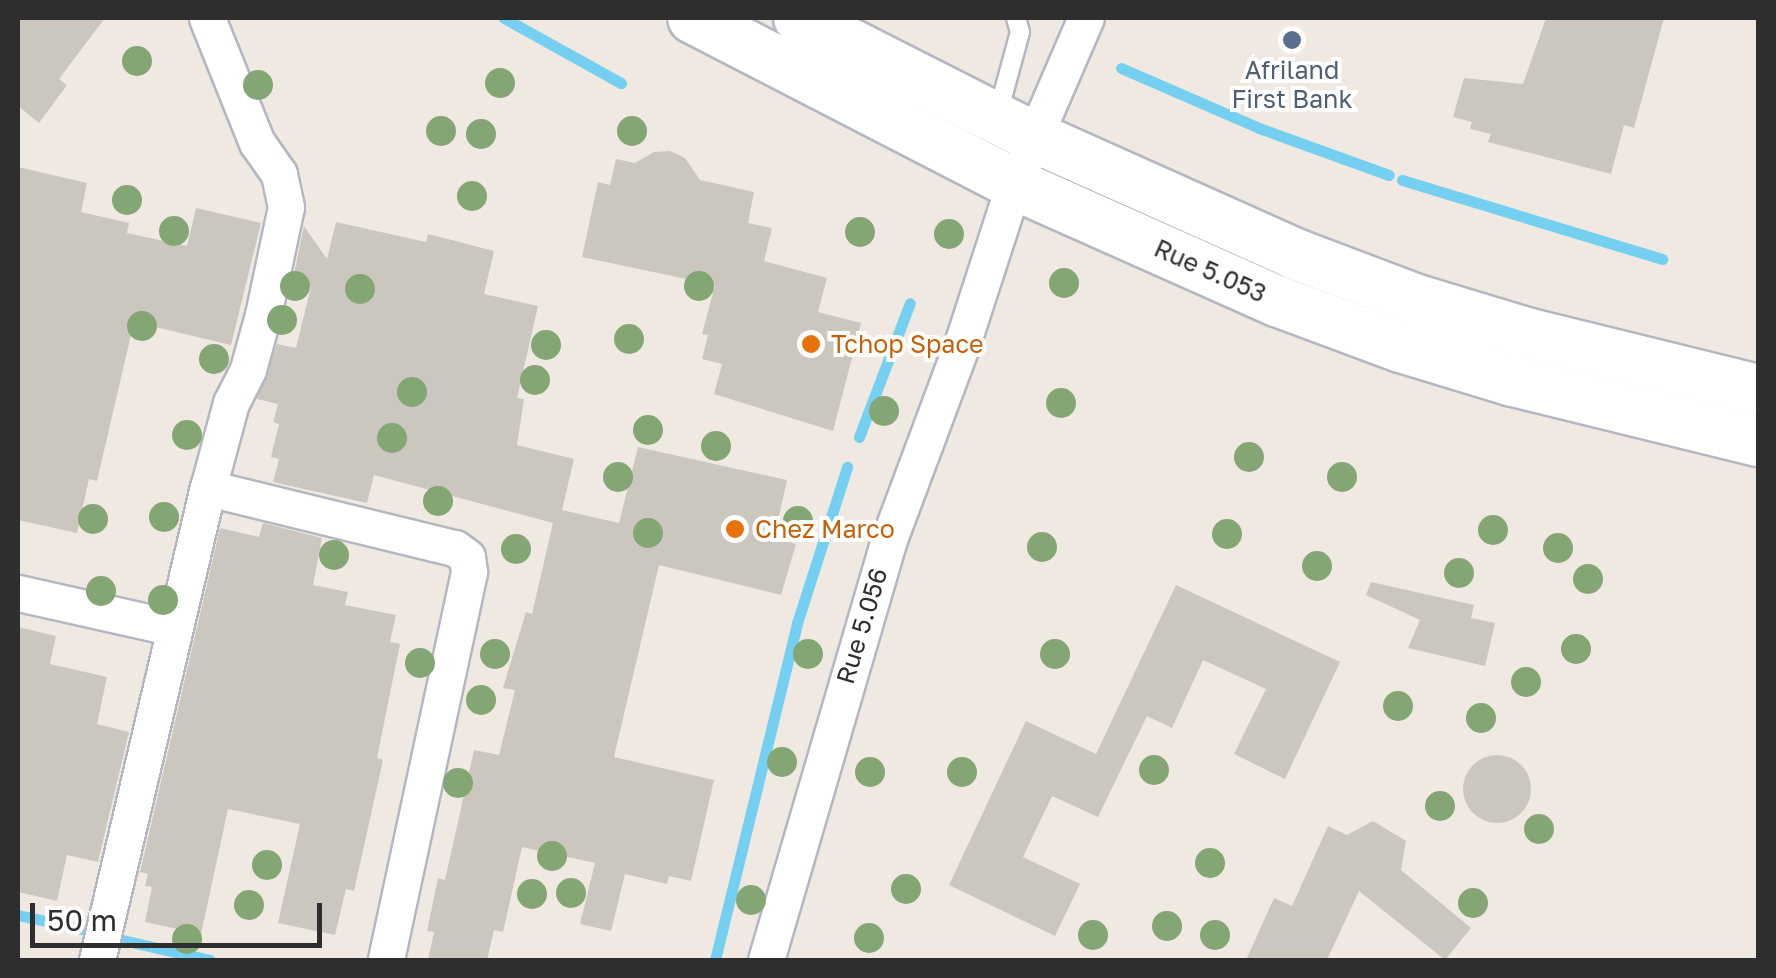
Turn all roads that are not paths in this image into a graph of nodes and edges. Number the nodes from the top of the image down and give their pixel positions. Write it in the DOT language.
graph roads {
  1 [pos="208,18"];
  2 [pos="693,18"];
  3 [pos="800,18"];
  4 [pos="1016,18"];
  5 [pos="1086,18"];
  6 [pos="1015,128"];
  7 [pos="1014,184"];
  8 [pos="1758,390"];
  9 [pos="1758,441"];
  10 [pos="208,488"];
  11 [pos="18,594"];
  12 [pos="174,628"];
  13 [pos="97,960"];
  14 [pos="386,960"];
  15 [pos="766,960"];
  1 -- 10 [label="street"];
  2 -- 7 [label="main road, Rue 5.053"];
  3 -- 6 [label="main road, Rue 5.053"];
  4 -- 6 [label="lane"];
  5 -- 6 [label="street, Rue 5.056"];
  6 -- 7 [label="street, Rue 5.056"];
  6 -- 8 [label="main road, Rue 5.053"];
  7 -- 9 [label="main road, Rue 5.053"];
  7 -- 15 [label="street, Rue 5.056"];
  10 -- 12 [label="street"];
  10 -- 14 [label="street"];
  11 -- 12 [label="street"];
  12 -- 13 [label="street"];
}
